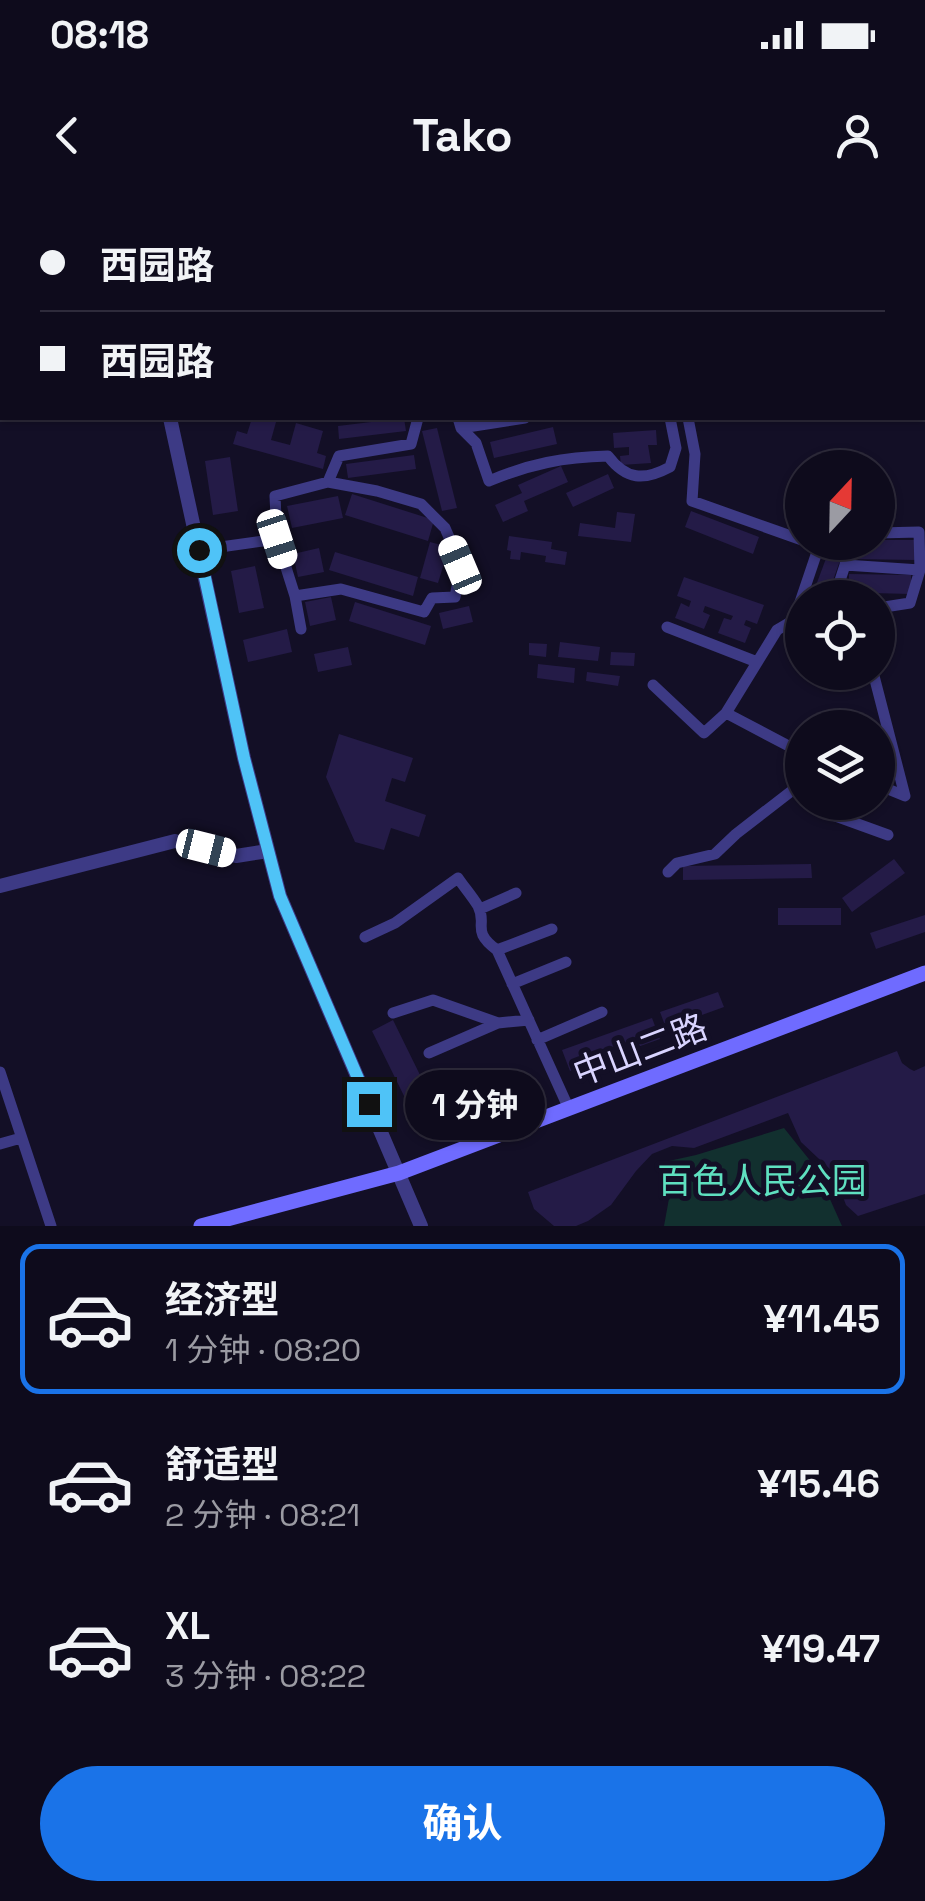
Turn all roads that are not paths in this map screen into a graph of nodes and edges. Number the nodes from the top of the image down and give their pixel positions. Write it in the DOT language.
graph roads {
  1 [pos="170,420"];
  2 [pos="417,420"];
  3 [pos="499,420"];
  4 [pos="670,420"];
  5 [pos="688,420"];
  6 [pos="460,423"];
  7 [pos="328,482"];
  8 [pos="895,533"];
  9 [pos="785,534"];
  10 [pos="277,539"];
  11 [pos="199,550"];
  12 [pos="846,560"];
  13 [pos="846,565"];
  14 [pos="920,570"];
  15 [pos="841,580"];
  16 [pos="295,596"];
  17 [pos="895,605"];
  18 [pos="666,626"];
  19 [pos="785,627"];
  20 [pos="301,629"];
  21 [pos="757,662"];
  22 [pos="653,685"];
  23 [pos="726,714"];
  24 [pos="785,744"];
  25 [pos="895,757"];
  26 [pos="895,792"];
  27 [pos="785,801"];
  28 [pos="847,820"];
  29 [pos="888,834"];
  30 [pos="268,851"];
  31 [pos="668,872"];
  32 [pos="0,886"];
  33 [pos="516,893"];
  34 [pos="480,909"];
  35 [pos="552,929"];
  36 [pos="364,937"];
  37 [pos="497,950"];
  38 [pos="566,962"];
  39 [pos="925,973"];
  40 [pos="512,984"];
  41 [pos="602,1012"];
  42 [pos="392,1014"];
  43 [pos="528,1020"];
  44 [pos="498,1023"];
  45 [pos="538,1040"];
  46 [pos="429,1052"];
  47 [pos="0,1072"];
  48 [pos="569,1109"];
  49 [pos="21,1138"];
  50 [pos="0,1144"];
  51 [pos="399,1173"];
  52 [pos="50,1226"];
  53 [pos="202,1226"];
  54 [pos="420,1226"];
  1 -- 11 [label="street"];
  2 -- 7 [label="street"];
  3 -- 6 [label="street"];
  4 -- 6 [label="street"];
  5 -- 9 [label="street"];
  7 -- 10 [label="street"];
  7 -- 16 [label="street"];
  8 -- 14 [label="street"];
  10 -- 11 [label="street"];
  10 -- 16 [label="street"];
  11 -- 30 [label="street"];
  12 -- 13 [label="street"];
  13 -- 14 [label="street"];
  13 -- 15 [label="street"];
  14 -- 17 [label="street"];
  16 -- 20 [label="street"];
  18 -- 21 [label="street"];
  19 -- 21 [label="street"];
  21 -- 23 [label="street"];
  22 -- 23 [label="street"];
  23 -- 24 [label="street"];
  25 -- 26 [label="street"];
  27 -- 31 [label="street"];
  28 -- 29 [label="street"];
  30 -- 32 [label="street"];
  30 -- 51 [label="street"];
  33 -- 34 [label="street"];
  34 -- 36 [label="street"];
  34 -- 37 [label="street"];
  35 -- 37 [label="street"];
  37 -- 40 [label="street"];
  38 -- 40 [label="street"];
  39 -- 48 [label="main road, 中山二路"];
  40 -- 43 [label="street"];
  41 -- 45 [label="street"];
  42 -- 44 [label="street"];
  43 -- 44 [label="street"];
  43 -- 45 [label="street"];
  44 -- 46 [label="street"];
  45 -- 48 [label="street"];
  47 -- 49 [label="street"];
  48 -- 51 [label="main road, 中山二路"];
  49 -- 50 [label="street"];
  49 -- 52 [label="street"];
  51 -- 53 [label="main road, 中山二路"];
  51 -- 54 [label="street"];
}
